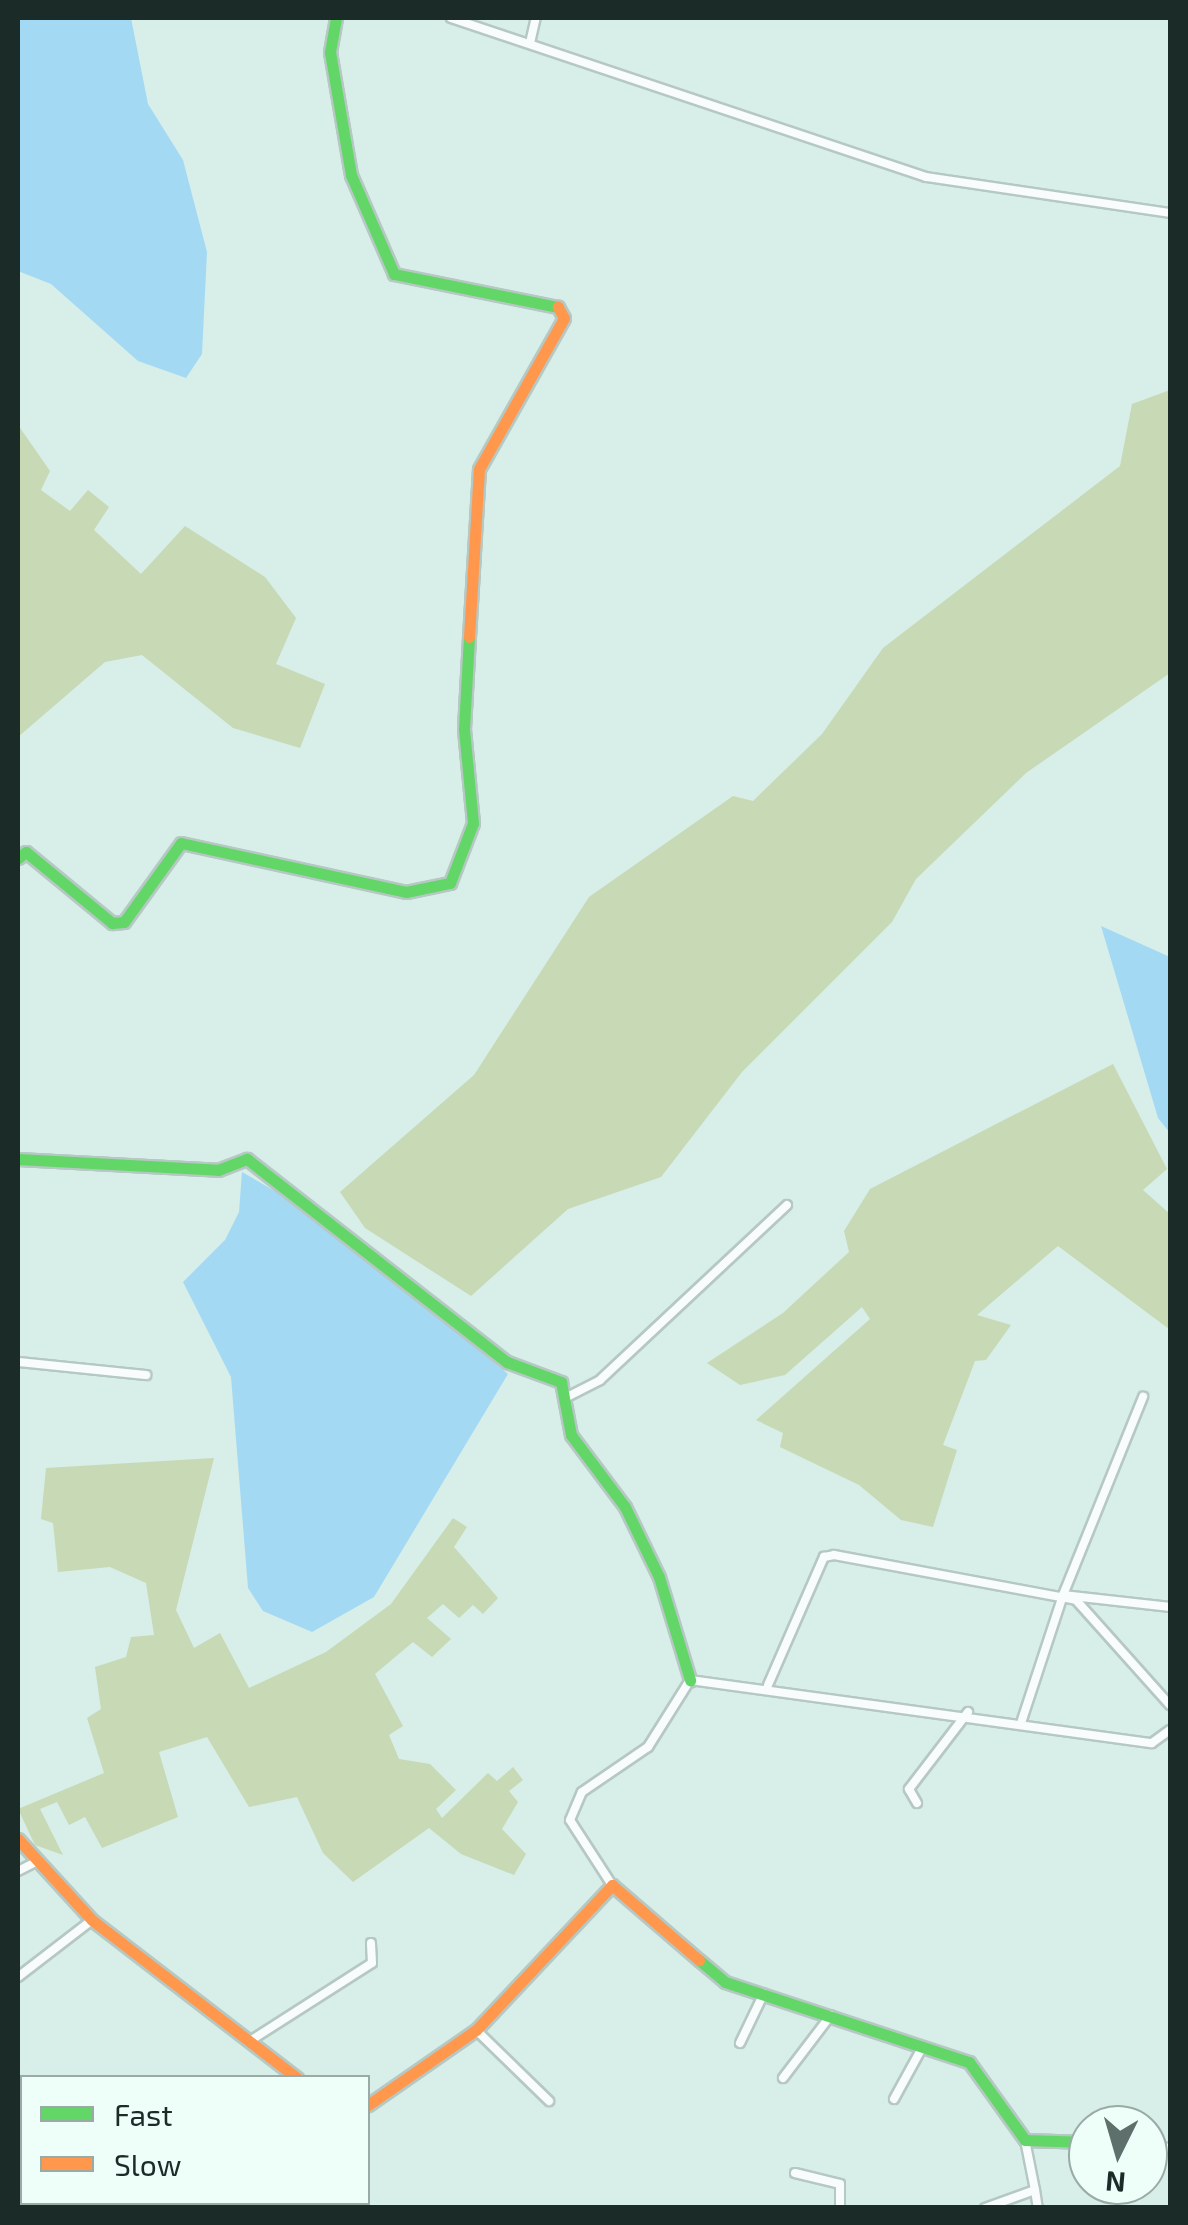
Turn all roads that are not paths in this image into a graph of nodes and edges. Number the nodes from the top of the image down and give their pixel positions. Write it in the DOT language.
graph roads {
  1 [pos="336,18"];
  2 [pos="451,18"];
  3 [pos="536,18"];
  4 [pos="530,43"];
  5 [pos="1170,213"];
  6 [pos="18,858"];
  7 [pos="18,1160"];
  8 [pos="787,1205"];
  9 [pos="18,1362"];
  10 [pos="146,1375"];
  11 [pos="567,1397"];
  12 [pos="1142,1397"];
  13 [pos="1062,1595"];
  14 [pos="1170,1607"];
  15 [pos="690,1680"];
  16 [pos="768,1685"];
  17 [pos="1170,1705"];
  18 [pos="968,1712"];
  19 [pos="1022,1720"];
  20 [pos="1170,1730"];
  21 [pos="917,1804"];
  22 [pos="18,1839"];
  23 [pos="38,1861"];
  24 [pos="18,1871"];
  25 [pos="612,1885"];
  26 [pos="92,1920"];
  27 [pos="371,1943"];
  28 [pos="18,1977"];
  29 [pos="766,1991"];
  30 [pos="832,2015"];
  31 [pos="476,2030"];
  32 [pos="253,2039"];
  33 [pos="740,2043"];
  34 [pos="923,2046"];
  35 [pos="294,2075"];
  36 [pos="783,2078"];
  37 [pos="894,2099"];
  38 [pos="549,2101"];
  39 [pos="370,2104"];
  40 [pos="1025,2140"];
  41 [pos="1068,2141"];
  42 [pos="795,2173"];
  43 [pos="1036,2190"];
  44 [pos="840,2208"];
  45 [pos="985,2208"];
  46 [pos="1038,2208"];
  1 -- 6 [label="street"];
  2 -- 4 [label="street"];
  3 -- 4 [label="street"];
  4 -- 5 [label="street"];
  7 -- 11 [label="street"];
  8 -- 11 [label="street"];
  9 -- 10 [label="street"];
  11 -- 15 [label="street"];
  12 -- 13 [label="street"];
  13 -- 14 [label="street"];
  13 -- 16 [label="street"];
  13 -- 17 [label="street"];
  13 -- 19 [label="street"];
  15 -- 16 [label="street"];
  15 -- 25 [label="street"];
  16 -- 18 [label="street"];
  18 -- 19 [label="street"];
  18 -- 21 [label="street"];
  19 -- 20 [label="street"];
  22 -- 23 [label="street"];
  23 -- 24 [label="street"];
  23 -- 26 [label="street"];
  25 -- 29 [label="street"];
  25 -- 31 [label="street"];
  26 -- 28 [label="street"];
  26 -- 32 [label="street"];
  27 -- 32 [label="street"];
  29 -- 30 [label="street"];
  29 -- 33 [label="street"];
  30 -- 34 [label="street"];
  30 -- 36 [label="street"];
  31 -- 38 [label="street"];
  31 -- 39 [label="street"];
  32 -- 35 [label="street"];
  34 -- 37 [label="street"];
  34 -- 40 [label="street"];
  40 -- 41 [label="street"];
  40 -- 43 [label="street"];
  42 -- 44 [label="street"];
  43 -- 45 [label="street"];
  43 -- 46 [label="street"];
}
